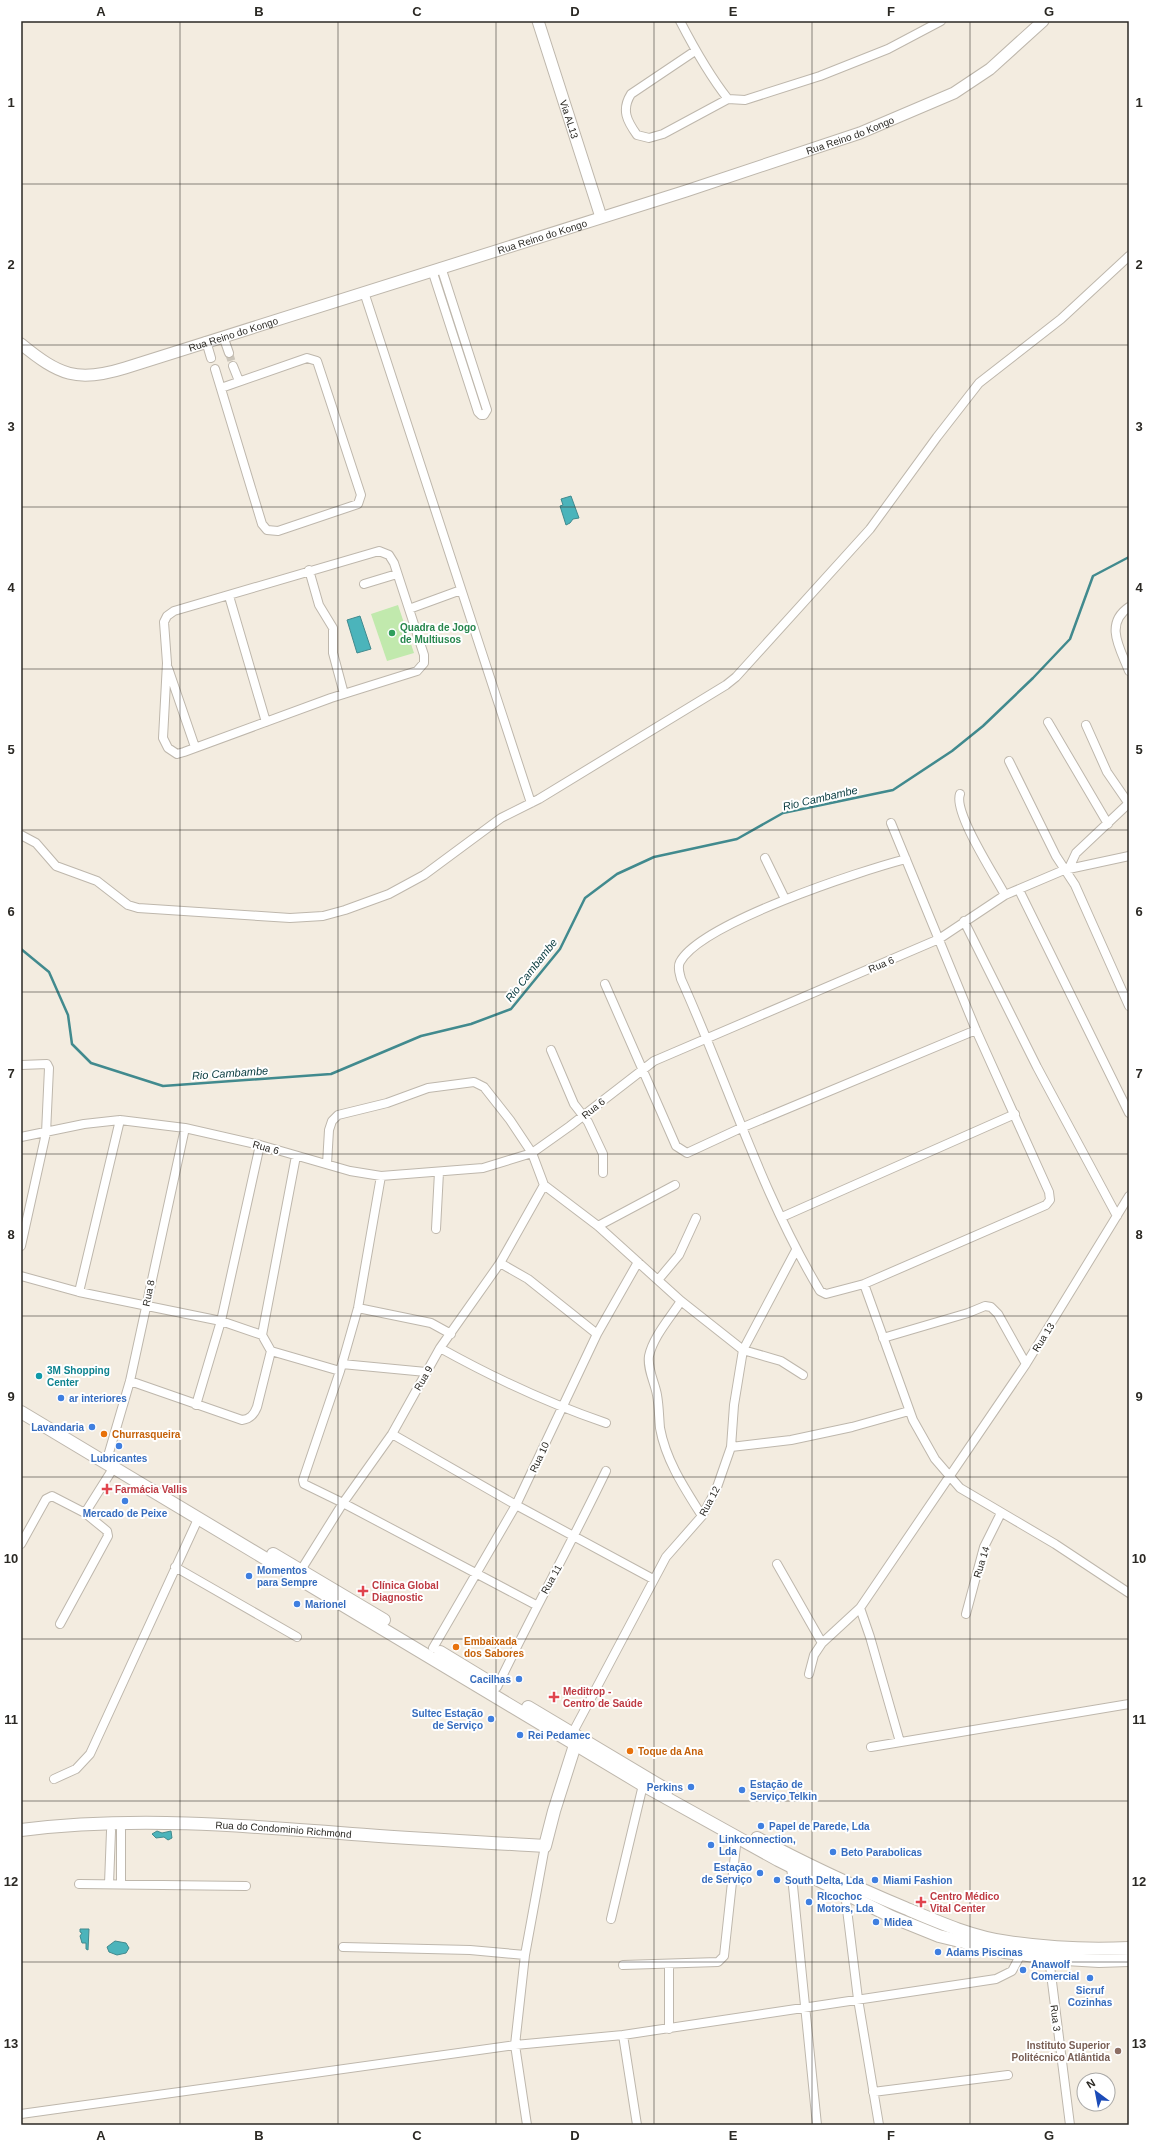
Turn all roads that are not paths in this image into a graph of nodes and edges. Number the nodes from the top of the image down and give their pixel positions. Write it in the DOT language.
graph roads {
  1 [pos="538,21"];
  2 [pos="680,21"];
  3 [pos="941,21"];
  4 [pos="1043,21"];
  5 [pos="695,51"];
  6 [pos="728,99"];
  7 [pos="601,217"];
  8 [pos="1129,256"];
  9 [pos="436,269"];
  10 [pos="364,292"];
  11 [pos="223,336"];
  12 [pos="206,341"];
  13 [pos="21,344"];
  14 [pos="229,353"];
  15 [pos="211,358"];
  16 [pos="233,366"];
  17 [pos="215,369"];
  18 [pos="239,381"];
  19 [pos="221,388"];
  20 [pos="309,570"];
  21 [pos="398,574"];
  22 [pos="364,584"];
  23 [pos="461,590"];
  24 [pos="229,596"];
  25 [pos="1129,607"];
  26 [pos="409,609"];
  27 [pos="167,663"];
  28 [pos="1129,672"];
  29 [pos="344,694"];
  30 [pos="266,722"];
  31 [pos="1048,722"];
  32 [pos="1086,725"];
  33 [pos="194,747"];
  34 [pos="1009,761"];
  35 [pos="960,794"];
  36 [pos="532,803"];
  37 [pos="1129,804"];
  38 [pos="892,824"];
  39 [pos="1108,824"];
  40 [pos="21,835"];
  41 [pos="1127,856"];
  42 [pos="765,858"];
  43 [pos="906,859"];
  44 [pos="1129,865"];
  45 [pos="1067,869"];
  46 [pos="1019,890"];
  47 [pos="1005,896"];
  48 [pos="785,899"];
  49 [pos="964,921"];
  50 [pos="939,939"];
  51 [pos="605,984"];
  52 [pos="1129,1006"];
  53 [pos="976,1030"];
  54 [pos="707,1037"];
  55 [pos="551,1050"];
  56 [pos="21,1065"];
  57 [pos="642,1070"];
  58 [pos="1129,1113"];
  59 [pos="1015,1114"];
  60 [pos="583,1115"];
  61 [pos="120,1120"];
  62 [pos="185,1128"];
  63 [pos="741,1128"];
  64 [pos="46,1133"];
  65 [pos="21,1137"];
  66 [pos="260,1145"];
  67 [pos="532,1153"];
  68 [pos="296,1156"];
  69 [pos="327,1164"];
  70 [pos="439,1172"];
  71 [pos="603,1173"];
  72 [pos="380,1176"];
  73 [pos="544,1185"];
  74 [pos="675,1185"];
  75 [pos="1129,1196"];
  76 [pos="1117,1216"];
  77 [pos="782,1217"];
  78 [pos="696,1218"];
  79 [pos="598,1226"];
  80 [pos="436,1229"];
  81 [pos="21,1246"];
  82 [pos="796,1250"];
  83 [pos="638,1262"];
  84 [pos="500,1263"];
  85 [pos="21,1276"];
  86 [pos="658,1280"];
  87 [pos="864,1284"];
  88 [pos="79,1292"];
  89 [pos="681,1301"];
  90 [pos="145,1307"];
  91 [pos="358,1308"];
  92 [pos="221,1321"];
  93 [pos="451,1334"];
  94 [pos="597,1334"];
  95 [pos="262,1335"];
  96 [pos="883,1338"];
  97 [pos="440,1348"];
  98 [pos="743,1350"];
  99 [pos="271,1351"];
  100 [pos="1026,1364"];
  101 [pos="341,1368"];
  102 [pos="426,1372"];
  103 [pos="803,1374"];
  104 [pos="130,1381"];
  105 [pos="21,1403"];
  106 [pos="196,1405"];
  107 [pos="561,1408"];
  108 [pos="909,1411"];
  109 [pos="21,1412"];
  110 [pos="606,1422"];
  111 [pos="392,1434"];
  112 [pos="731,1447"];
  113 [pos="111,1462"];
  114 [pos="606,1471"];
  115 [pos="949,1474"];
  116 [pos="343,1503"];
  117 [pos="516,1505"];
  118 [pos="85,1513"];
  119 [pos="1001,1513"];
  120 [pos="702,1516"];
  121 [pos="198,1519"];
  122 [pos="575,1537"];
  123 [pos="21,1544"];
  124 [pos="778,1564"];
  125 [pos="175,1567"];
  126 [pos="301,1570"];
  127 [pos="475,1573"];
  128 [pos="653,1579"];
  129 [pos="1129,1593"];
  130 [pos="536,1605"];
  131 [pos="860,1608"];
  132 [pos="966,1614"];
  133 [pos="60,1624"];
  134 [pos="298,1637"];
  135 [pos="822,1643"];
  136 [pos="433,1648"];
  137 [pos="809,1674"];
  138 [pos="497,1687"];
  139 [pos="1129,1704"];
  140 [pos="573,1732"];
  141 [pos="900,1742"];
  142 [pos="575,1745"];
  143 [pos="871,1747"];
  144 [pos="54,1779"];
  145 [pos="643,1785"];
  146 [pos="126,1826"];
  147 [pos="21,1830"];
  148 [pos="111,1831"];
  149 [pos="737,1836"];
  150 [pos="545,1846"];
  151 [pos="790,1866"];
  152 [pos="79,1884"];
  153 [pos="109,1884"];
  154 [pos="121,1884"];
  155 [pos="246,1886"];
  156 [pos="845,1893"];
  157 [pos="611,1919"];
  158 [pos="343,1947"];
  159 [pos="1129,1948"];
  160 [pos="1021,1954"];
  161 [pos="525,1955"];
  162 [pos="1049,1958"];
  163 [pos="1129,1960"];
  164 [pos="623,1964"];
  165 [pos="669,1965"];
  166 [pos="858,1999"];
  167 [pos="805,2009"];
  168 [pos="669,2029"];
  169 [pos="623,2036"];
  170 [pos="515,2046"];
  171 [pos="1008,2075"];
  172 [pos="873,2092"];
  173 [pos="21,2114"];
  174 [pos="527,2125"];
  175 [pos="636,2125"];
  176 [pos="817,2125"];
  177 [pos="879,2125"];
  178 [pos="1070,2125"];
  1 -- 7 [label="street, Via AL13"];
  2 -- 5 [label="street"];
  3 -- 6 [label="street"];
  4 -- 7 [label="street, Rua Reino do Kongo"];
  5 -- 6 [label="street"];
  5 -- 6 [label="street"];
  7 -- 9 [label="street, Rua Reino do Kongo"];
  8 -- 36 [label="street"];
  9 -- 9 [label="street"];
  9 -- 10 [label="street, Rua Reino do Kongo"];
  10 -- 11 [label="street, Rua Reino do Kongo"];
  10 -- 23 [label="street"];
  11 -- 12 [label="street, Rua Reino do Kongo"];
  11 -- 14 [label="street"];
  12 -- 13 [label="street, Rua Reino do Kongo"];
  12 -- 15 [label="street"];
  16 -- 18 [label="street"];
  17 -- 19 [label="street"];
  18 -- 19 [label="street"];
  18 -- 19 [label="street"];
  20 -- 21 [label="street"];
  20 -- 24 [label="street"];
  20 -- 29 [label="street"];
  21 -- 22 [label="street"];
  21 -- 26 [label="street"];
  23 -- 26 [label="street"];
  23 -- 36 [label="street"];
  24 -- 27 [label="street"];
  24 -- 30 [label="street"];
  25 -- 28 [label="street"];
  26 -- 29 [label="street"];
  27 -- 33 [label="street"];
  27 -- 33 [label="street"];
  29 -- 30 [label="street"];
  30 -- 33 [label="street"];
  31 -- 39 [label="street"];
  32 -- 37 [label="street"];
  34 -- 45 [label="street"];
  35 -- 47 [label="street"];
  36 -- 40 [label="street"];
  37 -- 39 [label="street"];
  38 -- 43 [label="street"];
  39 -- 45 [label="street"];
  41 -- 44 [label="street"];
  41 -- 45 [label="street, Rua 6"];
  42 -- 48 [label="street"];
  43 -- 48 [label="street"];
  43 -- 50 [label="street"];
  45 -- 46 [label="street, Rua 6"];
  45 -- 52 [label="street"];
  46 -- 47 [label="street, Rua 6"];
  46 -- 58 [label="street"];
  47 -- 49 [label="street, Rua 6"];
  48 -- 54 [label="street"];
  49 -- 50 [label="street, Rua 6"];
  49 -- 76 [label="street"];
  50 -- 53 [label="street"];
  50 -- 54 [label="street, Rua 6"];
  51 -- 57 [label="street"];
  53 -- 59 [label="street"];
  53 -- 63 [label="street"];
  54 -- 57 [label="street, Rua 6"];
  54 -- 63 [label="street"];
  55 -- 60 [label="street"];
  56 -- 64 [label="street"];
  57 -- 60 [label="street, Rua 6"];
  57 -- 63 [label="street"];
  59 -- 77 [label="street"];
  59 -- 87 [label="street"];
  60 -- 67 [label="street, Rua 6"];
  60 -- 71 [label="street"];
  61 -- 62 [label="street, Rua 6"];
  61 -- 64 [label="street, Rua 6"];
  61 -- 88 [label="street"];
  62 -- 66 [label="street, Rua 6"];
  62 -- 90 [label="street, Rua 8"];
  63 -- 77 [label="street"];
  64 -- 65 [label="street, Rua 6"];
  64 -- 81 [label="street"];
  66 -- 68 [label="street, Rua 6"];
  66 -- 92 [label="street"];
  67 -- 69 [label="street"];
  67 -- 70 [label="street, Rua 6"];
  67 -- 73 [label="street"];
  68 -- 69 [label="street, Rua 6"];
  68 -- 95 [label="street"];
  69 -- 72 [label="street, Rua 6"];
  70 -- 72 [label="street, Rua 6"];
  70 -- 80 [label="street"];
  72 -- 91 [label="street"];
  73 -- 79 [label="street"];
  73 -- 84 [label="street, Rua 9"];
  74 -- 79 [label="street"];
  75 -- 76 [label="street, Rua 13"];
  76 -- 100 [label="street, Rua 13"];
  77 -- 82 [label="street"];
  78 -- 86 [label="street"];
  79 -- 83 [label="street"];
  82 -- 87 [label="street"];
  82 -- 98 [label="street, Rua 12"];
  83 -- 86 [label="street"];
  83 -- 94 [label="street, Rua 10"];
  84 -- 93 [label="street, Rua 9"];
  84 -- 94 [label="street"];
  85 -- 88 [label="street"];
  86 -- 89 [label="street"];
  87 -- 96 [label="street"];
  88 -- 90 [label="street"];
  89 -- 98 [label="street"];
  89 -- 120 [label="street"];
  90 -- 92 [label="street"];
  90 -- 104 [label="street, Rua 8"];
  91 -- 93 [label="street"];
  91 -- 101 [label="street"];
  92 -- 95 [label="street"];
  92 -- 106 [label="street"];
  93 -- 97 [label="street, Rua 9"];
  94 -- 107 [label="street, Rua 10"];
  95 -- 99 [label="street"];
  96 -- 100 [label="street"];
  96 -- 108 [label="street"];
  97 -- 102 [label="street, Rua 9"];
  97 -- 107 [label="street"];
  98 -- 103 [label="street"];
  98 -- 112 [label="street, Rua 12"];
  99 -- 101 [label="street"];
  99 -- 106 [label="street"];
  100 -- 115 [label="street, Rua 13"];
  101 -- 102 [label="street"];
  101 -- 116 [label="street"];
  102 -- 111 [label="street, Rua 9"];
  104 -- 106 [label="street"];
  104 -- 113 [label="street, Rua 8"];
  105 -- 113 [label="main road"];
  107 -- 110 [label="street"];
  107 -- 117 [label="street, Rua 10"];
  108 -- 112 [label="street"];
  108 -- 115 [label="street"];
  109 -- 113 [label="main road"];
  111 -- 116 [label="street, Rua 9"];
  111 -- 117 [label="street"];
  112 -- 120 [label="street, Rua 12"];
  113 -- 118 [label="street, Rua 8"];
  113 -- 121 [label="main road"];
  113 -- 126 [label="main road"];
  114 -- 122 [label="street, Rua 11"];
  115 -- 119 [label="street"];
  115 -- 131 [label="street, Rua 13"];
  116 -- 126 [label="street, Rua 9"];
  116 -- 127 [label="street"];
  117 -- 122 [label="street"];
  117 -- 127 [label="street, Rua 10"];
  118 -- 123 [label="street"];
  118 -- 133 [label="street"];
  119 -- 129 [label="street"];
  119 -- 132 [label="street, Rua 14"];
  120 -- 128 [label="street, Rua 12"];
  121 -- 125 [label="street"];
  121 -- 142 [label="main road"];
  122 -- 128 [label="street"];
  122 -- 130 [label="street, Rua 11"];
  124 -- 135 [label="street"];
  125 -- 134 [label="street"];
  125 -- 144 [label="street"];
  126 -- 136 [label="main road"];
  127 -- 130 [label="street"];
  127 -- 136 [label="street, Rua 10"];
  128 -- 140 [label="street, Rua 12"];
  130 -- 138 [label="street, Rua 11"];
  131 -- 135 [label="street, Rua 13"];
  131 -- 141 [label="street"];
  135 -- 137 [label="street, Rua 13"];
  136 -- 138 [label="main road"];
  138 -- 140 [label="main road"];
  139 -- 141 [label="street"];
  140 -- 159 [label="main road"];
  141 -- 143 [label="street"];
  142 -- 145 [label="main road"];
  142 -- 150 [label="main road"];
  145 -- 149 [label="main road"];
  145 -- 157 [label="street"];
  146 -- 147 [label="main road, Rua do Condominio Richmond"];
  146 -- 150 [label="main road, Rua do Condominio Richmond"];
  146 -- 154 [label="street"];
  148 -- 153 [label="street"];
  149 -- 151 [label="main road"];
  149 -- 165 [label="street"];
  150 -- 161 [label="street"];
  151 -- 156 [label="main road"];
  151 -- 167 [label="street"];
  152 -- 153 [label="street"];
  153 -- 154 [label="street"];
  154 -- 155 [label="street"];
  156 -- 160 [label="main road"];
  156 -- 166 [label="street"];
  158 -- 161 [label="street"];
  160 -- 162 [label="main road"];
  160 -- 166 [label="street"];
  161 -- 170 [label="street"];
  162 -- 163 [label="main road"];
  162 -- 178 [label="street, Rua 3"];
  164 -- 165 [label="street"];
  165 -- 168 [label="street"];
  166 -- 167 [label="street"];
  166 -- 172 [label="street"];
  167 -- 168 [label="street"];
  167 -- 176 [label="street"];
  168 -- 169 [label="street"];
  169 -- 170 [label="street"];
  169 -- 175 [label="street"];
  170 -- 173 [label="street"];
  170 -- 174 [label="street"];
  171 -- 172 [label="street"];
  172 -- 177 [label="street"];
}
